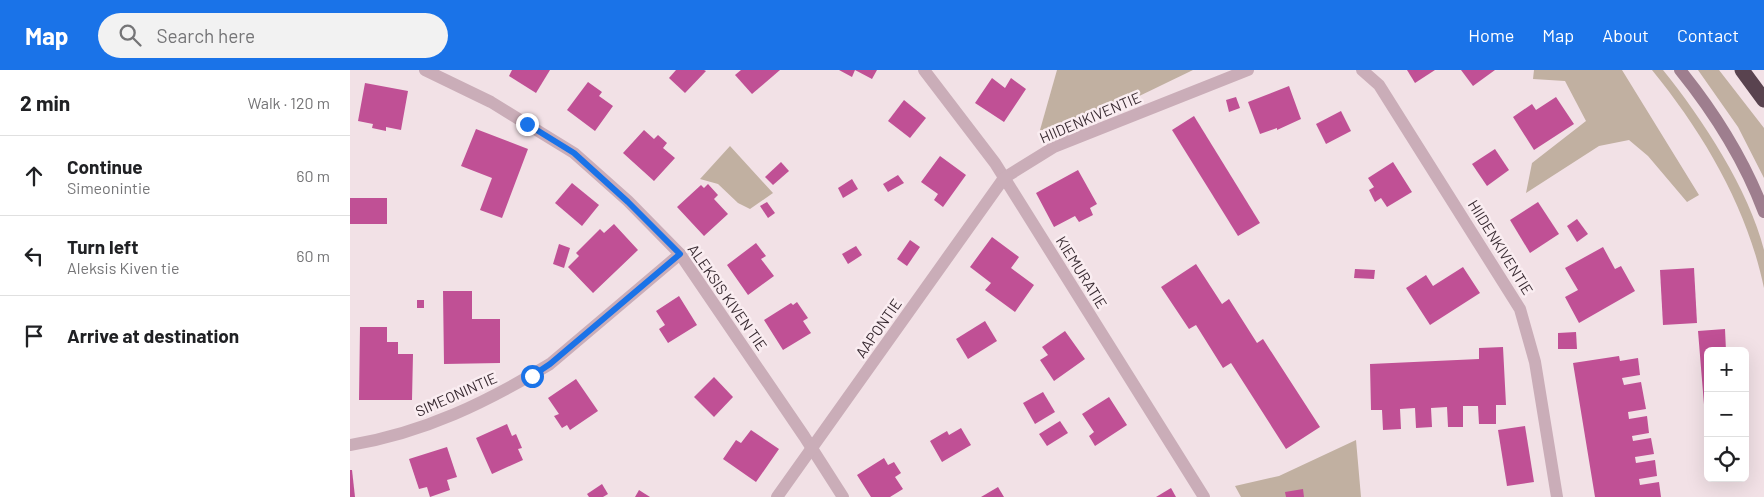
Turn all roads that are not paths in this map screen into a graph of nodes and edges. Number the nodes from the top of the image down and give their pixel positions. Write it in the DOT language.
graph roads {
  1 [pos="425,70"];
  2 [pos="924,70"];
  3 [pos="1248,70"];
  4 [pos="1362,70"];
  5 [pos="1680,70"];
  6 [pos="1742,70"];
  7 [pos="1764,100"];
  8 [pos="1004,178"];
  9 [pos="1764,212"];
  10 [pos="680,254"];
  11 [pos="350,445"];
  12 [pos="812,449"];
  13 [pos="777,497"];
  14 [pos="843,497"];
  15 [pos="1204,497"];
  16 [pos="1557,497"];
  1 -- 10 [label="street, ALEKSIS KIVEN TIE"];
  2 -- 8 [label="street, KIEMURATIE"];
  3 -- 8 [label="street, HIIDENKIVENTIE"];
  4 -- 16 [label="street, HIIDENKIVENTIE"];
  5 -- 9 [label="street"];
  6 -- 7 [label="highway"];
  8 -- 12 [label="street, AAPONTIE"];
  8 -- 15 [label="street, KIEMURATIE"];
  10 -- 11 [label="street, SIMEONINTIE"];
  10 -- 12 [label="street, ALEKSIS KIVEN TIE"];
  12 -- 13 [label="street, AAPONTIE"];
  12 -- 14 [label="street, ALEKSIS KIVEN TIE"];
}
